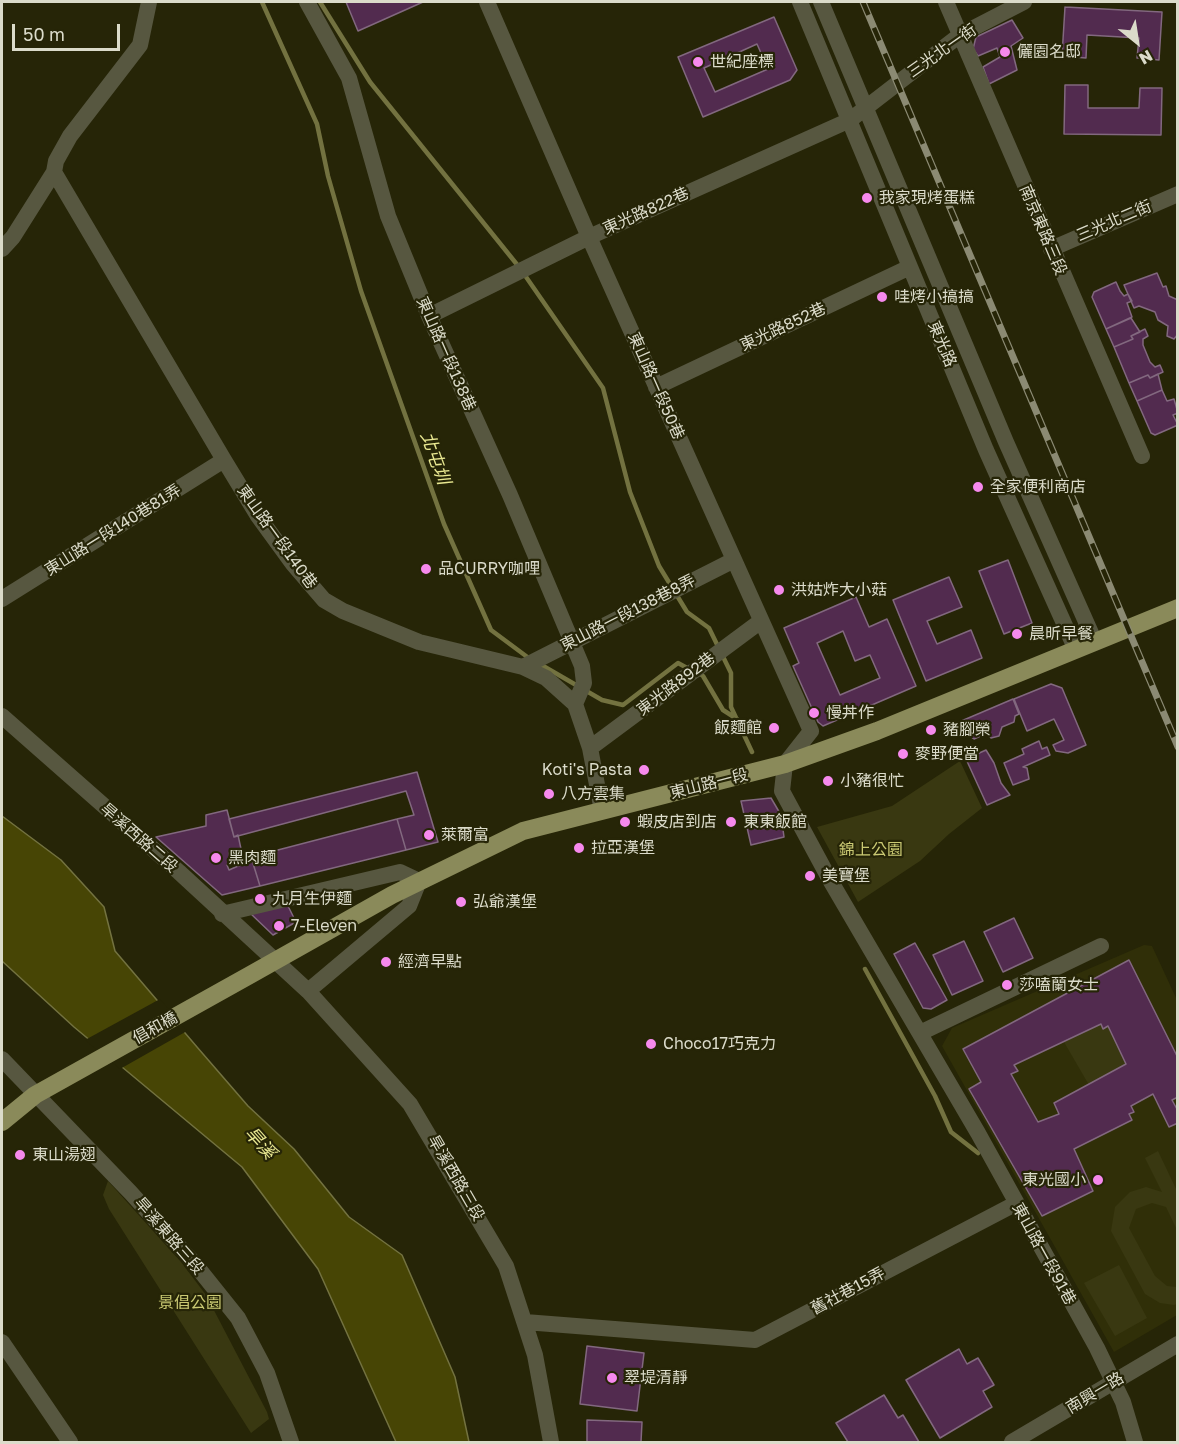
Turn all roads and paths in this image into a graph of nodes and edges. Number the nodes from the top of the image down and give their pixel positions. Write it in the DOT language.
graph roads {
  1 [pos="149,2"];
  2 [pos="307,2"];
  3 [pos="487,2"];
  4 [pos="800,2"];
  5 [pos="821,2"];
  6 [pos="946,2"];
  7 [pos="1024,2"];
  8 [pos="960,35"];
  9 [pos="866,110"];
  10 [pos="850,120"];
  11 [pos="54,172"];
  12 [pos="1178,194"];
  13 [pos="588,237"];
  14 [pos="2,249"];
  15 [pos="1050,249"];
  16 [pos="910,267"];
  17 [pos="429,316"];
  18 [pos="656,387"];
  19 [pos="1142,456"];
  20 [pos="224,460"];
  21 [pos="734,560"];
  22 [pos="2,599"];
  23 [pos="1178,608"];
  24 [pos="761,621"];
  25 [pos="571,641"];
  26 [pos="1095,642"];
  27 [pos="1076,650"];
  28 [pos="523,667"];
  29 [pos="575,704"];
  30 [pos="2,716"];
  31 [pos="590,748"];
  32 [pos="785,765"];
  33 [pos="602,811"];
  34 [pos="419,881"];
  35 [pos="222,914"];
  36 [pos="1101,946"];
  37 [pos="276,961"];
  38 [pos="250,975"];
  39 [pos="308,991"];
  40 [pos="920,1033"];
  41 [pos="2,1059"];
  42 [pos="35,1095"];
  43 [pos="2,1122"];
  44 [pos="1015,1204"];
  45 [pos="525,1322"];
  46 [pos="2,1342"];
  47 [pos="1178,1344"];
  48 [pos="1115,1382"];
  49 [pos="70,1443"];
  50 [pos="291,1443"];
  51 [pos="551,1443"];
  52 [pos="1012,1443"];
  53 [pos="1135,1443"];
  1 -- 11 [label="street"];
  2 -- 17 [label="street, 東山路一段138巷"];
  3 -- 13 [label="street, 東山路一段50巷"];
  4 -- 10 [label="street, 東光路"];
  5 -- 9 [label="street, 東光路"];
  6 -- 8 [label="street, 南京東路三段"];
  7 -- 8 [label="street, 三光北一街"];
  8 -- 9 [label="street, 三光北一街"];
  8 -- 15 [label="street, 南京東路三段"];
  9 -- 10 [label="street, 東光路822巷"];
  9 -- 26 [label="street, 東光路"];
  10 -- 13 [label="street, 東光路822巷"];
  10 -- 16 [label="street, 東光路"];
  11 -- 14 [label="street"];
  11 -- 20 [label="street, 東山路一段140巷"];
  12 -- 15 [label="street, 三光北二街"];
  13 -- 17 [label="street, 東光路822巷"];
  13 -- 18 [label="street, 東山路一段50巷"];
  15 -- 19 [label="street, 南京東路三段"];
  16 -- 18 [label="street, 東光路852巷"];
  16 -- 27 [label="street, 東光路"];
  17 -- 25 [label="street, 東山路一段138巷"];
  18 -- 21 [label="street, 東山路一段50巷"];
  20 -- 22 [label="street, 東山路一段140巷81弄"];
  20 -- 28 [label="street, 東山路一段140巷"];
  21 -- 24 [label="street, 東山路一段50巷"];
  21 -- 25 [label="street, 東山路一段138巷8弄"];
  23 -- 26 [label="main road, 東山路一段"];
  24 -- 31 [label="street, 東光路892巷"];
  24 -- 32 [label="street, 東山路一段50巷"];
  25 -- 28 [label="street, 東山路一段138巷8弄"];
  25 -- 29 [label="street, 東山路一段138巷"];
  26 -- 27 [label="main road, 東山路一段"];
  27 -- 32 [label="main road, 東山路一段"];
  28 -- 29 [label="street, 東山路一段140巷"];
  29 -- 31 [label="street, 東山路一段140巷"];
  30 -- 35 [label="street, 旱溪西路二段"];
  31 -- 33 [label="street, 東山路一段140巷"];
  32 -- 33 [label="main road, 東山路一段"];
  32 -- 40 [label="street, 東山路一段91巷"];
  33 -- 34 [label="main road, 東山路一段"];
  34 -- 35 [label="street"];
  34 -- 37 [label="main road, 東山路一段"];
  34 -- 39 [label="street"];
  35 -- 37 [label="street, 旱溪西路二段"];
  36 -- 40 [label="street"];
  37 -- 38 [label="main road, 東山路一段"];
  37 -- 39 [label="street, 旱溪西路三段"];
  38 -- 42 [label="main road, 倡和橋"];
  39 -- 45 [label="street, 旱溪西路三段"];
  40 -- 44 [label="street, 東山路一段91巷"];
  41 -- 42 [label="street, 旱溪東路三段"];
  42 -- 43 [label="main road"];
  42 -- 50 [label="street, 旱溪東路三段"];
  44 -- 45 [label="street, 舊社巷15弄"];
  44 -- 48 [label="street, 東山路一段91巷"];
  45 -- 51 [label="street, 旱溪西路三段"];
  46 -- 49 [label="street"];
  47 -- 48 [label="street, 南興一路"];
  48 -- 52 [label="street, 南興一路"];
  48 -- 53 [label="street, 東山路一段91巷"];
}
